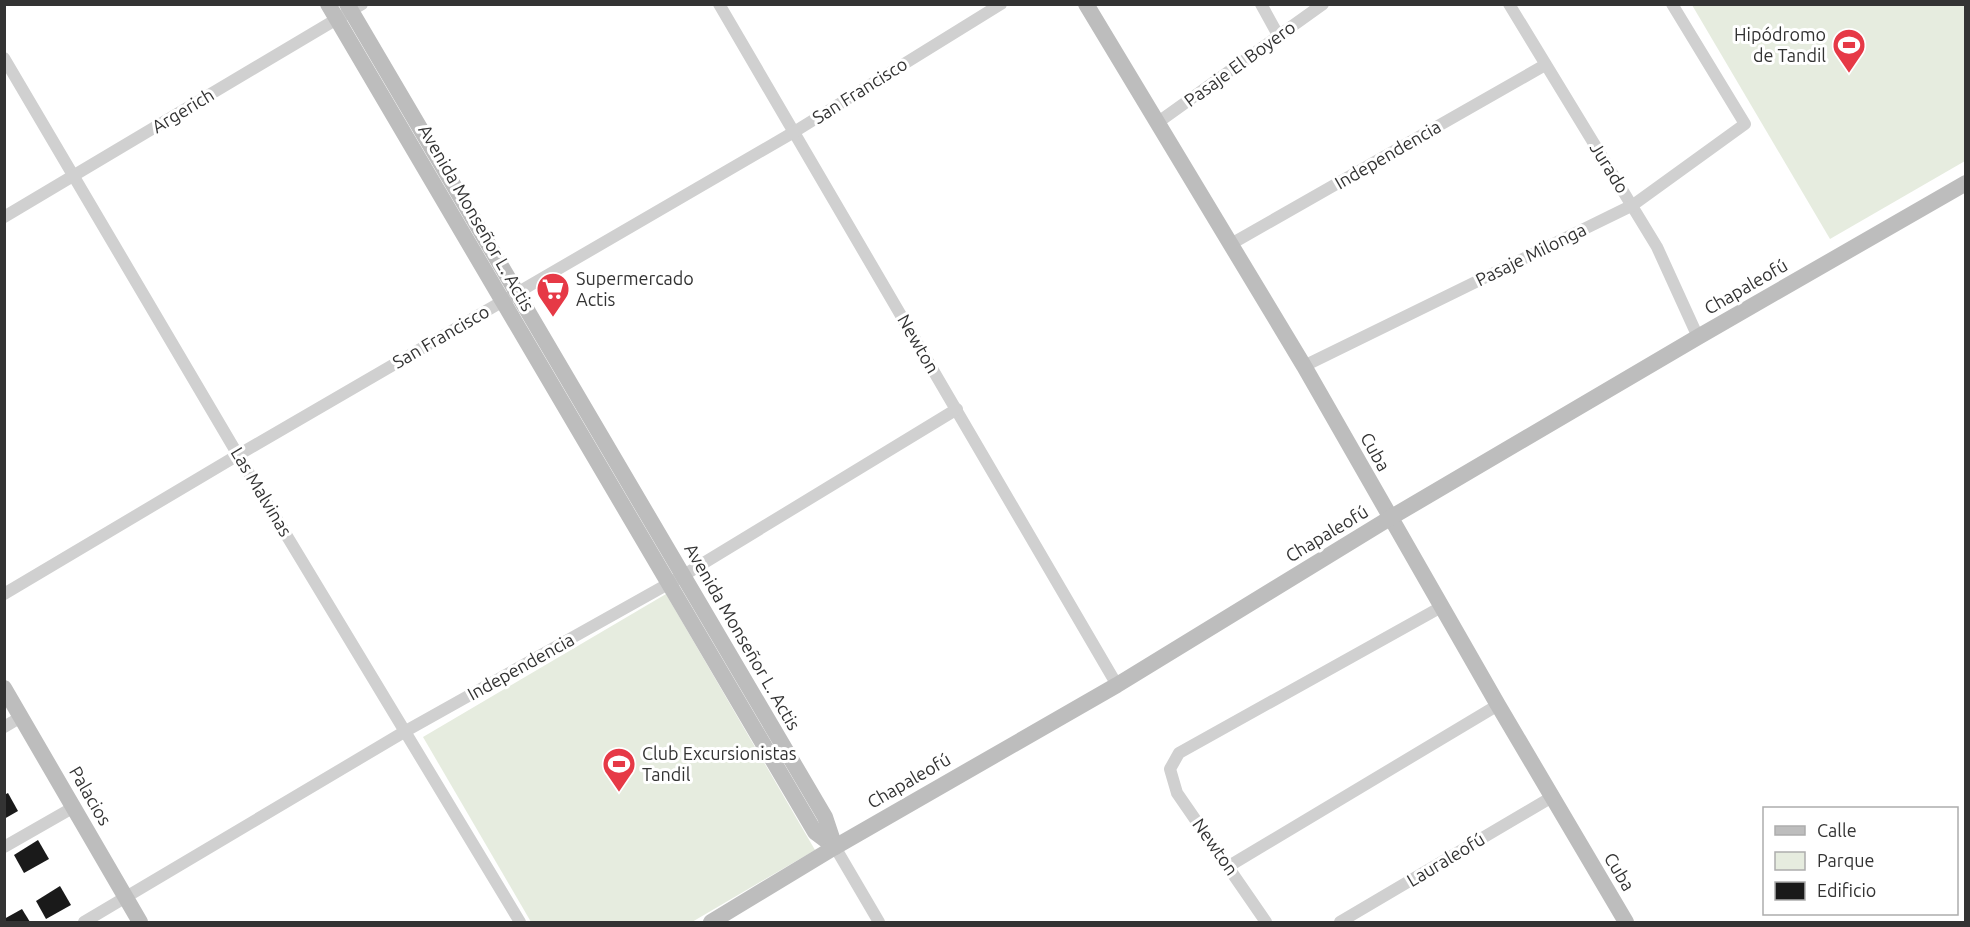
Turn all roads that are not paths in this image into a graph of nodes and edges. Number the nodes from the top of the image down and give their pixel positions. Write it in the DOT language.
graph roads {
  1 [pos="719,4"];
  2 [pos="1001,4"];
  3 [pos="1086,4"];
  4 [pos="1261,4"];
  5 [pos="1323,4"];
  6 [pos="1509,4"];
  7 [pos="1672,4"];
  8 [pos="345,9"];
  9 [pos="1278,35"];
  10 [pos="4,58"];
  11 [pos="1545,65"];
  12 [pos="1157,123"];
  13 [pos="794,132"];
  14 [pos="74,176"];
  15 [pos="1965,183"];
  16 [pos="1632,205"];
  17 [pos="4,217"];
  18 [pos="1231,244"];
  19 [pos="510,297"];
  20 [pos="1698,337"];
  21 [pos="1304,366"];
  22 [pos="957,409"];
  23 [pos="238,455"];
  24 [pos="1390,518"];
  25 [pos="684,575"];
  26 [pos="668,584"];
  27 [pos="4,594"];
  28 [pos="1443,606"];
  29 [pos="1117,685"];
  30 [pos="4,688"];
  31 [pos="1498,705"];
  32 [pos="21,717"];
  33 [pos="4,727"];
  34 [pos="404,732"];
  35 [pos="1552,797"];
  36 [pos="74,807"];
  37 [pos="4,847"];
  38 [pos="835,847"];
  39 [pos="1228,866"];
  40 [pos="126,898"];
  41 [pos="84,922"];
  42 [pos="140,922"];
  43 [pos="520,922"];
  44 [pos="711,922"];
  45 [pos="879,922"];
  46 [pos="1266,922"];
  47 [pos="1340,922"];
  48 [pos="1626,922"];
  1 -- 13 [label="street, Newton"];
  2 -- 13 [label="street, San Francisco"];
  3 -- 12 [label="street, Cuba"];
  4 -- 9 [label="street"];
  5 -- 9 [label="street, Pasaje El Boyero"];
  6 -- 11 [label="street, Jurado"];
  7 -- 16 [label="street, Pasaje Milonga"];
  8 -- 14 [label="street, Argerich"];
  8 -- 19 [label="street, Avenida Monseñor L. Actis"];
  9 -- 12 [label="street, Pasaje El Boyero"];
  10 -- 14 [label="street, Las Malvinas"];
  11 -- 16 [label="street, Jurado"];
  11 -- 18 [label="street, Independencia"];
  12 -- 18 [label="street, Cuba"];
  13 -- 19 [label="street, San Francisco"];
  13 -- 22 [label="street, Newton"];
  14 -- 17 [label="street, Argerich"];
  14 -- 23 [label="street, Las Malvinas"];
  15 -- 20 [label="street, Chapaleofú"];
  16 -- 20 [label="street, Jurado"];
  16 -- 21 [label="street, Pasaje Milonga"];
  18 -- 21 [label="street, Cuba"];
  19 -- 23 [label="street, San Francisco"];
  19 -- 25 [label="street, Avenida Monseñor L. Actis"];
  19 -- 26 [label="street, Avenida Monseñor L. Actis"];
  20 -- 24 [label="street, Chapaleofú"];
  21 -- 24 [label="street, Cuba"];
  22 -- 25 [label="street, Independencia"];
  22 -- 29 [label="street, Newton"];
  23 -- 27 [label="street, San Francisco"];
  23 -- 34 [label="street, Las Malvinas"];
  24 -- 28 [label="street, Cuba"];
  24 -- 29 [label="street, Chapaleofú"];
  25 -- 26 [label="street, Independencia"];
  25 -- 38 [label="street, Avenida Monseñor L. Actis"];
  26 -- 34 [label="street, Independencia"];
  26 -- 38 [label="street, Avenida Monseñor L. Actis"];
  28 -- 31 [label="street, Cuba"];
  28 -- 39 [label="street, Newton"];
  29 -- 38 [label="street, Chapaleofú"];
  30 -- 32 [label="street, Palacios"];
  31 -- 35 [label="street, Cuba"];
  31 -- 39 [label="street"];
  32 -- 33 [label="street"];
  32 -- 36 [label="street, Palacios"];
  34 -- 40 [label="street, Independencia"];
  34 -- 43 [label="street, Las Malvinas"];
  35 -- 47 [label="street, Lauraleofú"];
  35 -- 48 [label="street, Cuba"];
  36 -- 37 [label="street"];
  36 -- 40 [label="street, Palacios"];
  38 -- 44 [label="street, Chapaleofú"];
  38 -- 45 [label="street"];
  39 -- 46 [label="street, Newton"];
  40 -- 41 [label="street, Independencia"];
  40 -- 42 [label="street, Palacios"];
}
